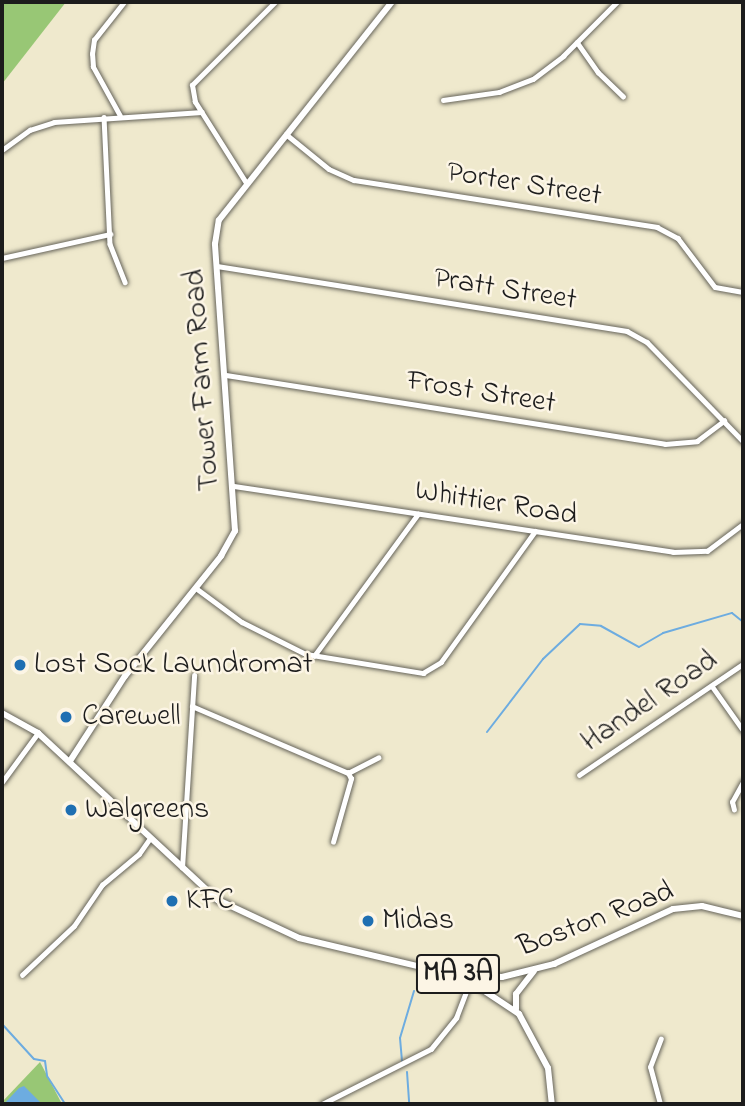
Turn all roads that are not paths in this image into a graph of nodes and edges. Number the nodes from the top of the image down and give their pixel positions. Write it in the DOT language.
graph roads {
  1 [pos="124,2"];
  2 [pos="275,2"];
  3 [pos="392,2"];
  4 [pos="617,2"];
  5 [pos="577,42"];
  6 [pos="623,96"];
  7 [pos="443,100"];
  8 [pos="202,112"];
  9 [pos="120,116"];
  10 [pos="104,117"];
  11 [pos="285,133"];
  12 [pos="2,150"];
  13 [pos="246,183"];
  14 [pos="110,234"];
  15 [pos="2,258"];
  16 [pos="217,266"];
  17 [pos="125,282"];
  18 [pos="743,292"];
  19 [pos="226,374"];
  20 [pos="724,421"];
  21 [pos="743,441"];
  22 [pos="234,486"];
  23 [pos="418,513"];
  24 [pos="743,523"];
  25 [pos="535,531"];
  26 [pos="196,588"];
  27 [pos="314,656"];
  28 [pos="743,664"];
  29 [pos="194,674"];
  30 [pos="712,686"];
  31 [pos="192,706"];
  32 [pos="2,713"];
  33 [pos="743,730"];
  34 [pos="38,733"];
  35 [pos="378,758"];
  36 [pos="70,761"];
  37 [pos="348,773"];
  38 [pos="579,775"];
  39 [pos="2,782"];
  40 [pos="743,782"];
  41 [pos="734,810"];
  42 [pos="150,838"];
  43 [pos="333,842"];
  44 [pos="181,869"];
  45 [pos="743,916"];
  46 [pos="534,971"];
  47 [pos="22,975"];
  48 [pos="472,976"];
  49 [pos="516,1009"];
  50 [pos="661,1039"];
  51 [pos="322,1104"];
  52 [pos="552,1104"];
  53 [pos="660,1104"];
  1 -- 9 [label="street"];
  2 -- 8 [label="street"];
  3 -- 11 [label="street, Tower Farm Road"];
  4 -- 5 [label="street"];
  5 -- 6 [label="street"];
  5 -- 7 [label="street"];
  8 -- 9 [label="street"];
  8 -- 13 [label="street"];
  9 -- 10 [label="street"];
  10 -- 12 [label="street"];
  10 -- 14 [label="street"];
  11 -- 13 [label="street, Tower Farm Road"];
  11 -- 18 [label="street, Porter Street"];
  13 -- 16 [label="street, Tower Farm Road"];
  14 -- 15 [label="street"];
  14 -- 17 [label="street"];
  16 -- 19 [label="street, Tower Farm Road"];
  16 -- 20 [label="street, Pratt Street"];
  19 -- 20 [label="street, Frost Street"];
  19 -- 22 [label="street, Tower Farm Road"];
  20 -- 21 [label="street, Pratt Street"];
  22 -- 23 [label="street, Whittier Road"];
  22 -- 26 [label="street, Tower Farm Road"];
  23 -- 25 [label="street, Whittier Road"];
  23 -- 27 [label="street"];
  24 -- 25 [label="street, Whittier Road"];
  25 -- 27 [label="street"];
  26 -- 27 [label="street"];
  26 -- 36 [label="street, Tower Farm Road"];
  28 -- 30 [label="street, Handel Road"];
  29 -- 31 [label="street"];
  30 -- 33 [label="street"];
  30 -- 38 [label="street, Handel Road"];
  31 -- 37 [label="street"];
  31 -- 44 [label="street"];
  32 -- 34 [label="street, Boston Road / MA 3A"];
  34 -- 36 [label="street, Boston Road / MA 3A"];
  34 -- 39 [label="street"];
  35 -- 37 [label="street"];
  36 -- 42 [label="street, Boston Road / MA 3A"];
  37 -- 43 [label="street"];
  40 -- 41 [label="street"];
  42 -- 44 [label="street, Boston Road / MA 3A"];
  42 -- 47 [label="street"];
  44 -- 48 [label="street, Boston Road / MA 3A"];
  45 -- 46 [label="street, Boston Road / MA 3A"];
  46 -- 48 [label="street, Boston Road / MA 3A"];
  46 -- 49 [label="street"];
  48 -- 49 [label="street"];
  48 -- 51 [label="street"];
  49 -- 52 [label="street"];
  50 -- 53 [label="street"];
}
